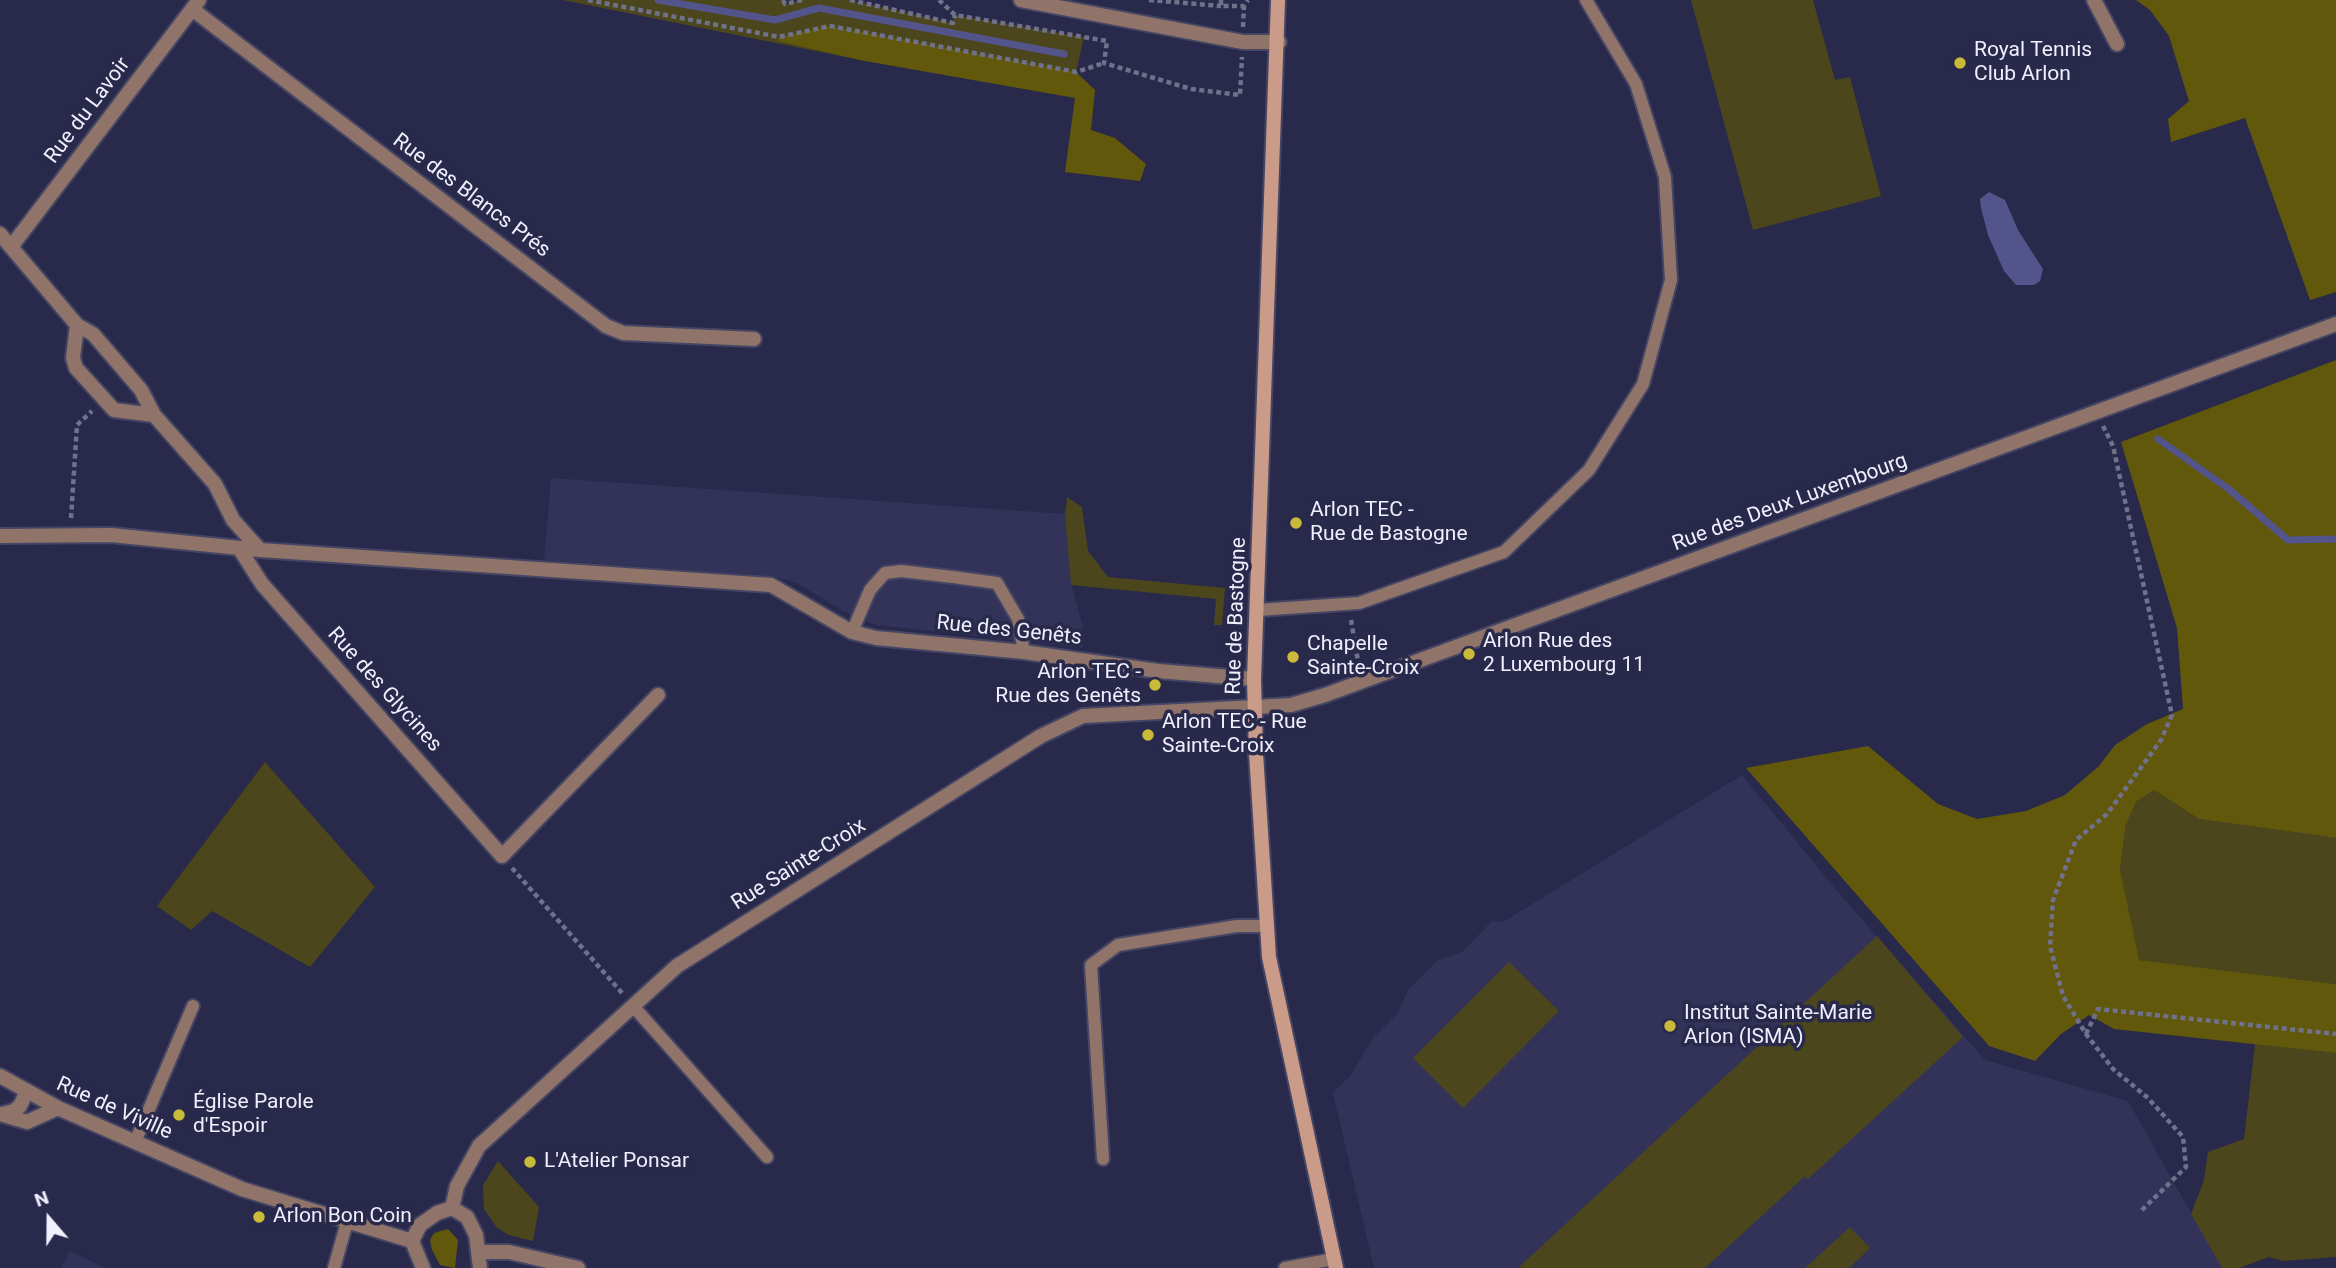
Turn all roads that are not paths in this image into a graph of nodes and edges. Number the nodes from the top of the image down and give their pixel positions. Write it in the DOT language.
graph roads {
  1 [pos="1021,0"];
  2 [pos="1278,0"];
  3 [pos="1586,0"];
  4 [pos="2094,0"];
  5 [pos="195,4"];
  6 [pos="1279,42"];
  7 [pos="2117,44"];
  8 [pos="0,234"];
  9 [pos="11,247"];
  10 [pos="2336,324"];
  11 [pos="77,325"];
  12 [pos="754,339"];
  13 [pos="154,415"];
  14 [pos="0,536"];
  15 [pos="239,548"];
  16 [pos="260,550"];
  17 [pos="1258,610"];
  18 [pos="852,632"];
  19 [pos="1024,652"];
  20 [pos="1255,679"];
  21 [pos="658,695"];
  22 [pos="1255,707"];
  23 [pos="1266,926"];
  24 [pos="193,1006"];
  25 [pos="633,1006"];
  26 [pos="0,1076"];
  27 [pos="27,1091"];
  28 [pos="58,1108"];
  29 [pos="0,1114"];
  30 [pos="135,1142"];
  31 [pos="767,1157"];
  32 [pos="1103,1158"];
  33 [pos="452,1208"];
  34 [pos="346,1222"];
  35 [pos="412,1241"];
  36 [pos="479,1252"];
  37 [pos="1336,1264"];
  38 [pos="334,1268"];
  39 [pos="423,1268"];
  40 [pos="480,1268"];
  41 [pos="578,1268"];
  42 [pos="1285,1268"];
  1 -- 6 [label="street"];
  2 -- 6 [label="main road, Rue de Bastogne"];
  3 -- 17 [label="lane"];
  4 -- 7 [label="street"];
  5 -- 9 [label="street, Rue du Lavoir"];
  5 -- 12 [label="street, Rue des Blancs Prés"];
  6 -- 17 [label="main road, Rue de Bastogne"];
  8 -- 9 [label="street"];
  9 -- 11 [label="street"];
  10 -- 22 [label="street, Rue des Deux Luxembourg"];
  11 -- 13 [label="street"];
  11 -- 13 [label="street"];
  13 -- 16 [label="street"];
  14 -- 15 [label="street"];
  15 -- 16 [label="street"];
  15 -- 21 [label="street, Rue des Glycines"];
  16 -- 18 [label="street, Rue des Genêts"];
  17 -- 20 [label="main road, Rue de Bastogne"];
  18 -- 19 [label="street, Rue des Genêts"];
  18 -- 19 [label="lane"];
  19 -- 20 [label="street, Rue des Genêts"];
  20 -- 22 [label="main road, Rue de Bastogne"];
  22 -- 23 [label="main road, Rue de Bastogne"];
  22 -- 25 [label="street, Rue Sainte-Croix"];
  23 -- 32 [label="lane"];
  23 -- 37 [label="main road, Rue de Bastogne"];
  24 -- 30 [label="lane"];
  25 -- 31 [label="lane"];
  25 -- 33 [label="street, Rue Sainte-Croix"];
  26 -- 27 [label="street, Rue de Viville"];
  27 -- 28 [label="street, Rue de Viville"];
  27 -- 29 [label="street"];
  28 -- 29 [label="street"];
  28 -- 30 [label="street, Rue de Viville"];
  30 -- 34 [label="street, Rue de Viville"];
  33 -- 35 [label="street"];
  33 -- 36 [label="street"];
  34 -- 35 [label="street, Rue de Viville"];
  34 -- 38 [label="lane"];
  35 -- 39 [label="street"];
  36 -- 40 [label="street"];
  36 -- 41 [label="street"];
  37 -- 42 [label="lane"];
}
